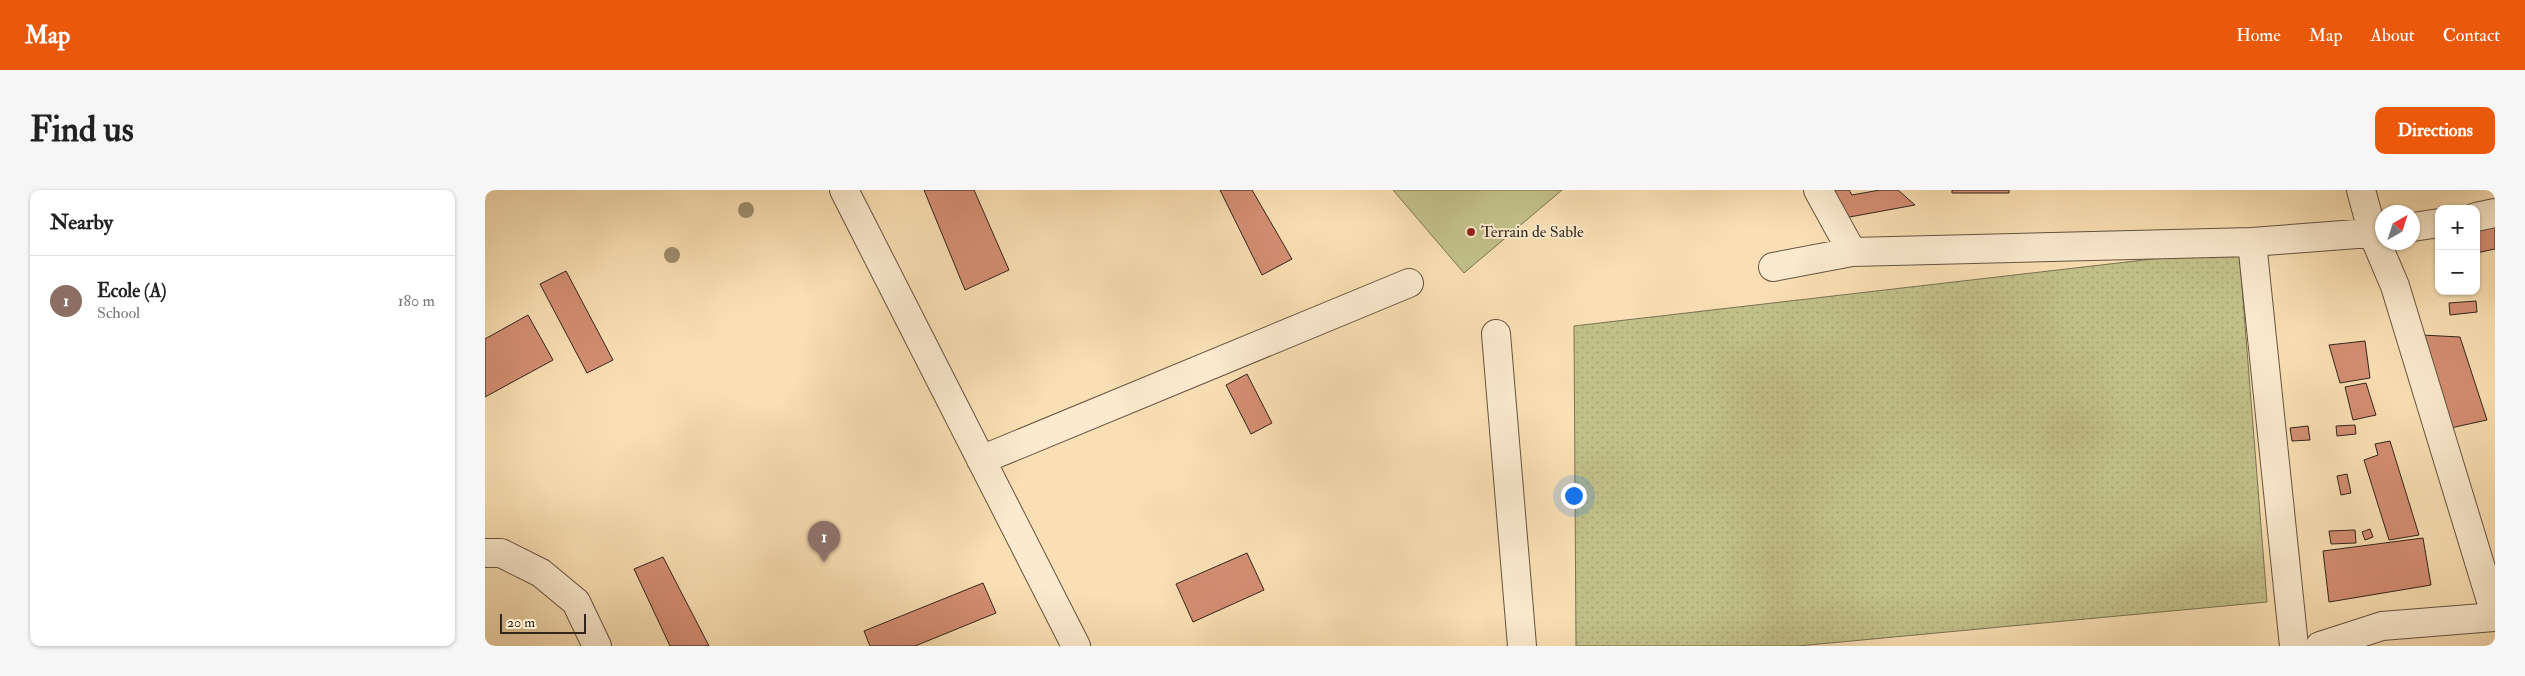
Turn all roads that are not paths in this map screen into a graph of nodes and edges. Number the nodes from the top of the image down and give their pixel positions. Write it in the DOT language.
graph roads {
  1 [pos="844,190"];
  2 [pos="1818,190"];
  3 [pos="2361,190"];
  4 [pos="2495,213"];
  5 [pos="2480,216"];
  6 [pos="2435,224"];
  7 [pos="2420,226"];
  8 [pos="2375,228"];
  9 [pos="2375,233"];
  10 [pos="2253,242"];
  11 [pos="2383,250"];
  12 [pos="1852,252"];
  13 [pos="1773,267"];
  14 [pos="1409,282"];
  15 [pos="1496,334"];
  16 [pos="981,460"];
  17 [pos="485,553"];
  18 [pos="2495,616"];
  19 [pos="597,646"];
  20 [pos="1076,646"];
  21 [pos="1522,646"];
  22 [pos="2294,646"];
  23 [pos="2319,646"];
  1 -- 16 [label="street"];
  2 -- 12 [label="street"];
  3 -- 8 [label="street"];
  4 -- 5 [label="street"];
  6 -- 7 [label="street"];
  9 -- 10 [label="street"];
  10 -- 12 [label="street"];
  10 -- 22 [label="street"];
  11 -- 18 [label="street"];
  12 -- 13 [label="street"];
  14 -- 16 [label="street"];
  15 -- 21 [label="street"];
  16 -- 20 [label="street"];
  17 -- 19 [label="street"];
  18 -- 23 [label="street"];
}
